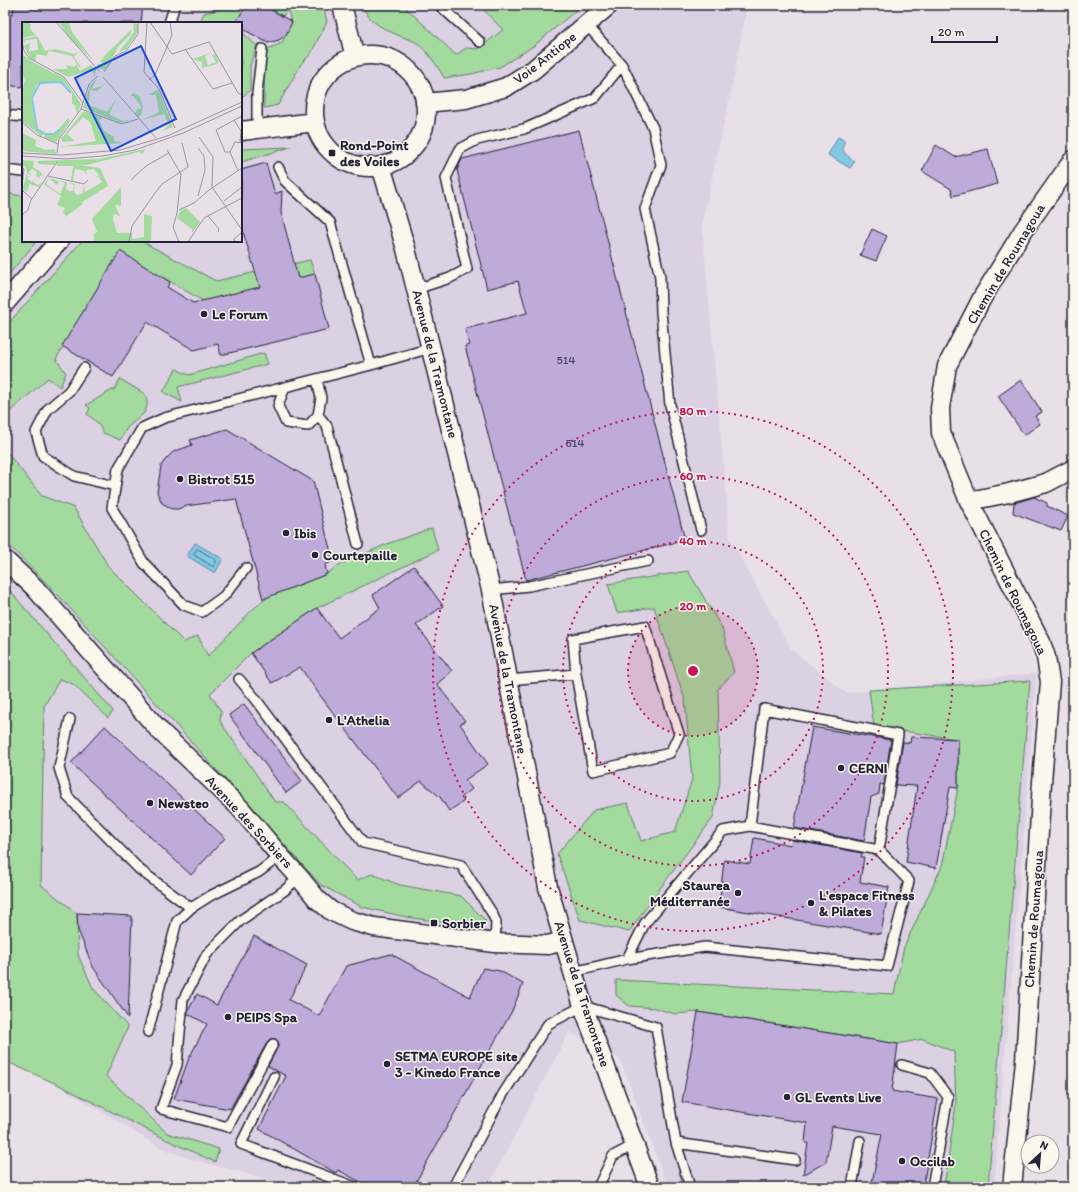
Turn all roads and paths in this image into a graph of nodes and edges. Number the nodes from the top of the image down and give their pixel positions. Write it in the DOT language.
graph roads {
  1 [pos="175,5"];
  2 [pos="342,5"];
  3 [pos="439,5"];
  4 [pos="609,5"];
  5 [pos="169,22"];
  6 [pos="587,25"];
  7 [pos="480,42"];
  8 [pos="262,49"];
  9 [pos="355,57"];
  10 [pos="622,65"];
  11 [pos="426,103"];
  12 [pos="5,115"];
  13 [pos="22,117"];
  14 [pos="314,122"];
  15 [pos="249,129"];
  16 [pos="1073,160"];
  17 [pos="381,166"];
  18 [pos="278,167"];
  19 [pos="5,170"];
  20 [pos="22,172"];
  21 [pos="58,242"];
  22 [pos="416,288"];
  23 [pos="5,302"];
  24 [pos="431,348"];
  25 [pos="370,365"];
  26 [pos="84,368"];
  27 [pos="316,379"];
  28 [pos="285,387"];
  29 [pos="318,415"];
  30 [pos="1073,469"];
  31 [pos="115,486"];
  32 [pos="969,501"];
  33 [pos="701,530"];
  34 [pos="358,544"];
  35 [pos="5,560"];
  36 [pos="648,561"];
  37 [pos="246,568"];
  38 [pos="491,590"];
  39 [pos="576,674"];
  40 [pos="239,679"];
  41 [pos="508,680"];
  42 [pos="70,719"];
  43 [pos="750,826"];
  44 [pos="879,850"];
  45 [pos="280,856"];
  46 [pos="299,877"];
  47 [pos="192,908"];
  48 [pos="564,942"];
  49 [pos="495,943"];
  50 [pos="627,959"];
  51 [pos="573,972"];
  52 [pos="583,1006"];
  53 [pos="148,1032"];
  54 [pos="273,1044"];
  55 [pos="902,1065"];
  56 [pos="274,1077"];
  57 [pos="860,1141"];
  58 [pos="676,1143"];
  59 [pos="634,1145"];
  60 [pos="795,1160"];
  61 [pos="355,1187"];
  62 [pos="453,1187"];
  63 [pos="598,1187"];
  64 [pos="650,1187"];
  65 [pos="690,1187"];
  66 [pos="852,1187"];
  67 [pos="932,1187"];
  68 [pos="1012,1187"];
  1 -- 5 [label="lane"];
  2 -- 9 [label="street"];
  3 -- 7 [label="lane"];
  4 -- 6 [label="street, Voie Antiope"];
  6 -- 10 [label="lane"];
  6 -- 11 [label="street, Voie Antiope"];
  8 -- 15 [label="lane"];
  9 -- 11 [label="street"];
  9 -- 14 [label="street"];
  10 -- 22 [label="lane"];
  10 -- 33 [label="lane"];
  11 -- 17 [label="street"];
  12 -- 13 [label="lane"];
  14 -- 15 [label="street"];
  14 -- 17 [label="street"];
  16 -- 32 [label="street, Chemin de Roumagoua"];
  17 -- 22 [label="street, Avenue de la Tramontane"];
  18 -- 25 [label="lane"];
  19 -- 20 [label="lane"];
  21 -- 23 [label="street"];
  22 -- 24 [label="street, Avenue de la Tramontane"];
  24 -- 25 [label="lane"];
  24 -- 38 [label="street, Avenue de la Tramontane"];
  25 -- 27 [label="lane"];
  26 -- 31 [label="lane"];
  27 -- 28 [label="lane"];
  27 -- 29 [label="lane"];
  28 -- 29 [label="lane"];
  28 -- 31 [label="lane"];
  29 -- 34 [label="lane"];
  30 -- 32 [label="street"];
  31 -- 37 [label="lane"];
  32 -- 68 [label="street, Chemin de Roumagoua"];
  35 -- 45 [label="street, Avenue des Sorbiers"];
  36 -- 38 [label="lane"];
  38 -- 41 [label="street, Avenue de la Tramontane"];
  39 -- 39 [label="lane"];
  39 -- 41 [label="lane"];
  40 -- 49 [label="lane"];
  41 -- 48 [label="street, Avenue de la Tramontane"];
  42 -- 47 [label="lane"];
  43 -- 44 [label="lane"];
  43 -- 44 [label="lane"];
  43 -- 50 [label="lane"];
  44 -- 50 [label="lane"];
  45 -- 46 [label="street, Avenue des Sorbiers"];
  45 -- 47 [label="lane"];
  46 -- 49 [label="street, Avenue des Sorbiers"];
  46 -- 54 [label="lane"];
  47 -- 53 [label="lane"];
  48 -- 49 [label="street, Avenue des Sorbiers"];
  48 -- 51 [label="street, Avenue de la Tramontane"];
  50 -- 51 [label="lane"];
  51 -- 52 [label="street, Avenue de la Tramontane"];
  52 -- 58 [label="lane"];
  52 -- 59 [label="street, Avenue de la Tramontane"];
  52 -- 62 [label="lane"];
  55 -- 67 [label="lane"];
  56 -- 61 [label="lane"];
  57 -- 66 [label="lane"];
  58 -- 60 [label="lane"];
  58 -- 65 [label="lane"];
  59 -- 63 [label="lane"];
  59 -- 64 [label="street, Avenue de la Tramontane"];
}
